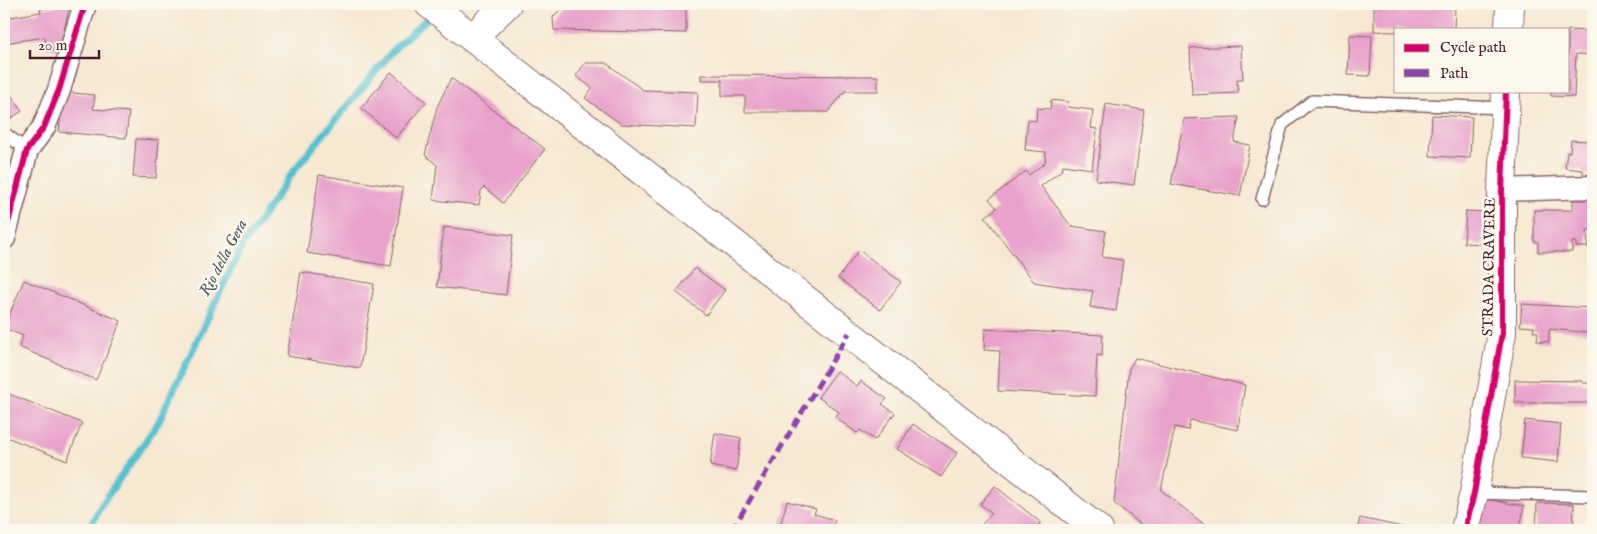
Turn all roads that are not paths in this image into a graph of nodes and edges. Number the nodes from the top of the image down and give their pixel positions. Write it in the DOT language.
graph roads {
  1 [pos="85,4"];
  2 [pos="429,4"];
  3 [pos="507,4"];
  4 [pos="1510,4"];
  5 [pos="1508,28"];
  6 [pos="462,30"];
  7 [pos="1506,100"];
  8 [pos="4,133"];
  9 [pos="27,150"];
  10 [pos="1593,187"];
  11 [pos="1502,190"];
  12 [pos="1262,199"];
  13 [pos="4,238"];
  14 [pos="1474,493"];
  15 [pos="1593,496"];
  16 [pos="1099,530"];
  17 [pos="1465,530"];
  1 -- 9 [label="street"];
  2 -- 6 [label="main road"];
  3 -- 6 [label="main road"];
  4 -- 5 [label="main road"];
  6 -- 16 [label="main road"];
  7 -- 11 [label="main road, STRADA CRAVERE"];
  7 -- 12 [label="lane"];
  8 -- 9 [label="lane"];
  9 -- 13 [label="street"];
  10 -- 11 [label="street"];
  11 -- 14 [label="main road, STRADA CRAVERE"];
  14 -- 15 [label="lane"];
  14 -- 17 [label="main road, STRADA CRAVERE"];
}
